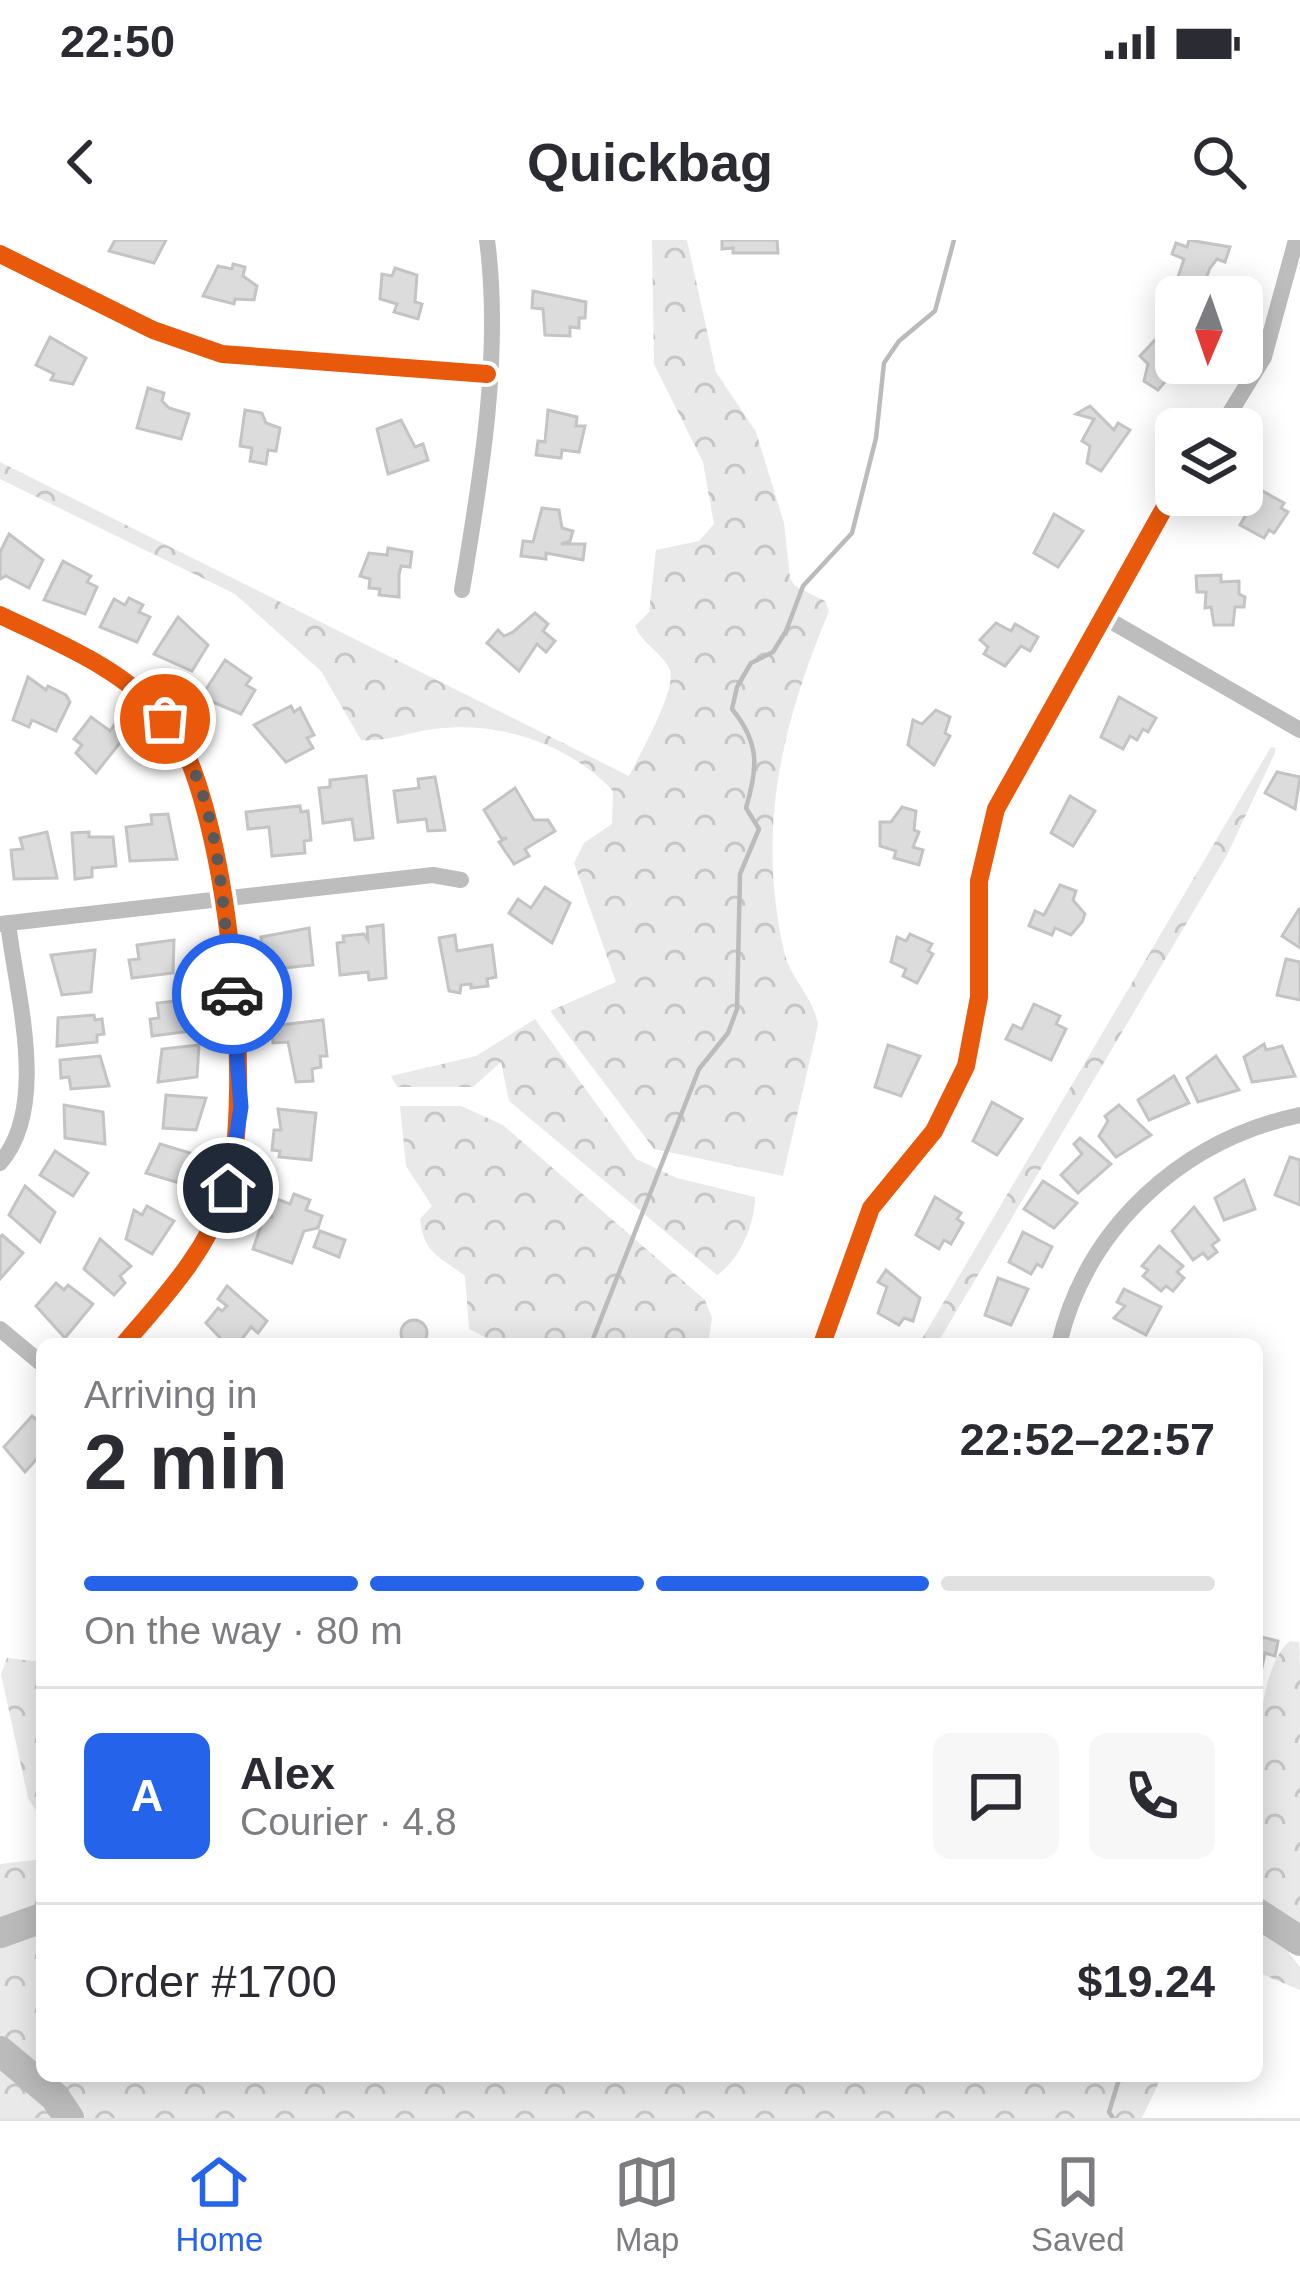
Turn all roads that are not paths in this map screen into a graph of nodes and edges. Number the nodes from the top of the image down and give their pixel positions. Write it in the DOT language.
graph roads {
  1 [pos="487,240"];
  2 [pos="1296,240"];
  3 [pos="0,254"];
  4 [pos="488,374"];
  5 [pos="1233,408"];
  6 [pos="1159,516"];
  7 [pos="462,590"];
  8 [pos="0,615"];
  9 [pos="1102,616"];
  10 [pos="1300,730"];
  11 [pos="460,880"];
  12 [pos="221,897"];
  13 [pos="4,923"];
  14 [pos="1300,1115"];
  15 [pos="0,1163"];
  16 [pos="0,1329"];
  17 [pos="129,1338"];
  18 [pos="823,1338"];
  19 [pos="1061,1338"];
  20 [pos="36,1359"];
  1 -- 4 [label="street"];
  2 -- 5 [label="street"];
  3 -- 4 [label="street"];
  4 -- 7 [label="street"];
  6 -- 9 [label="street"];
  8 -- 12 [label="street"];
  9 -- 10 [label="street"];
  9 -- 18 [label="street"];
  11 -- 12 [label="street"];
  12 -- 13 [label="street"];
  12 -- 17 [label="street"];
  13 -- 15 [label="street"];
  14 -- 19 [label="street"];
  16 -- 20 [label="street"];
}
